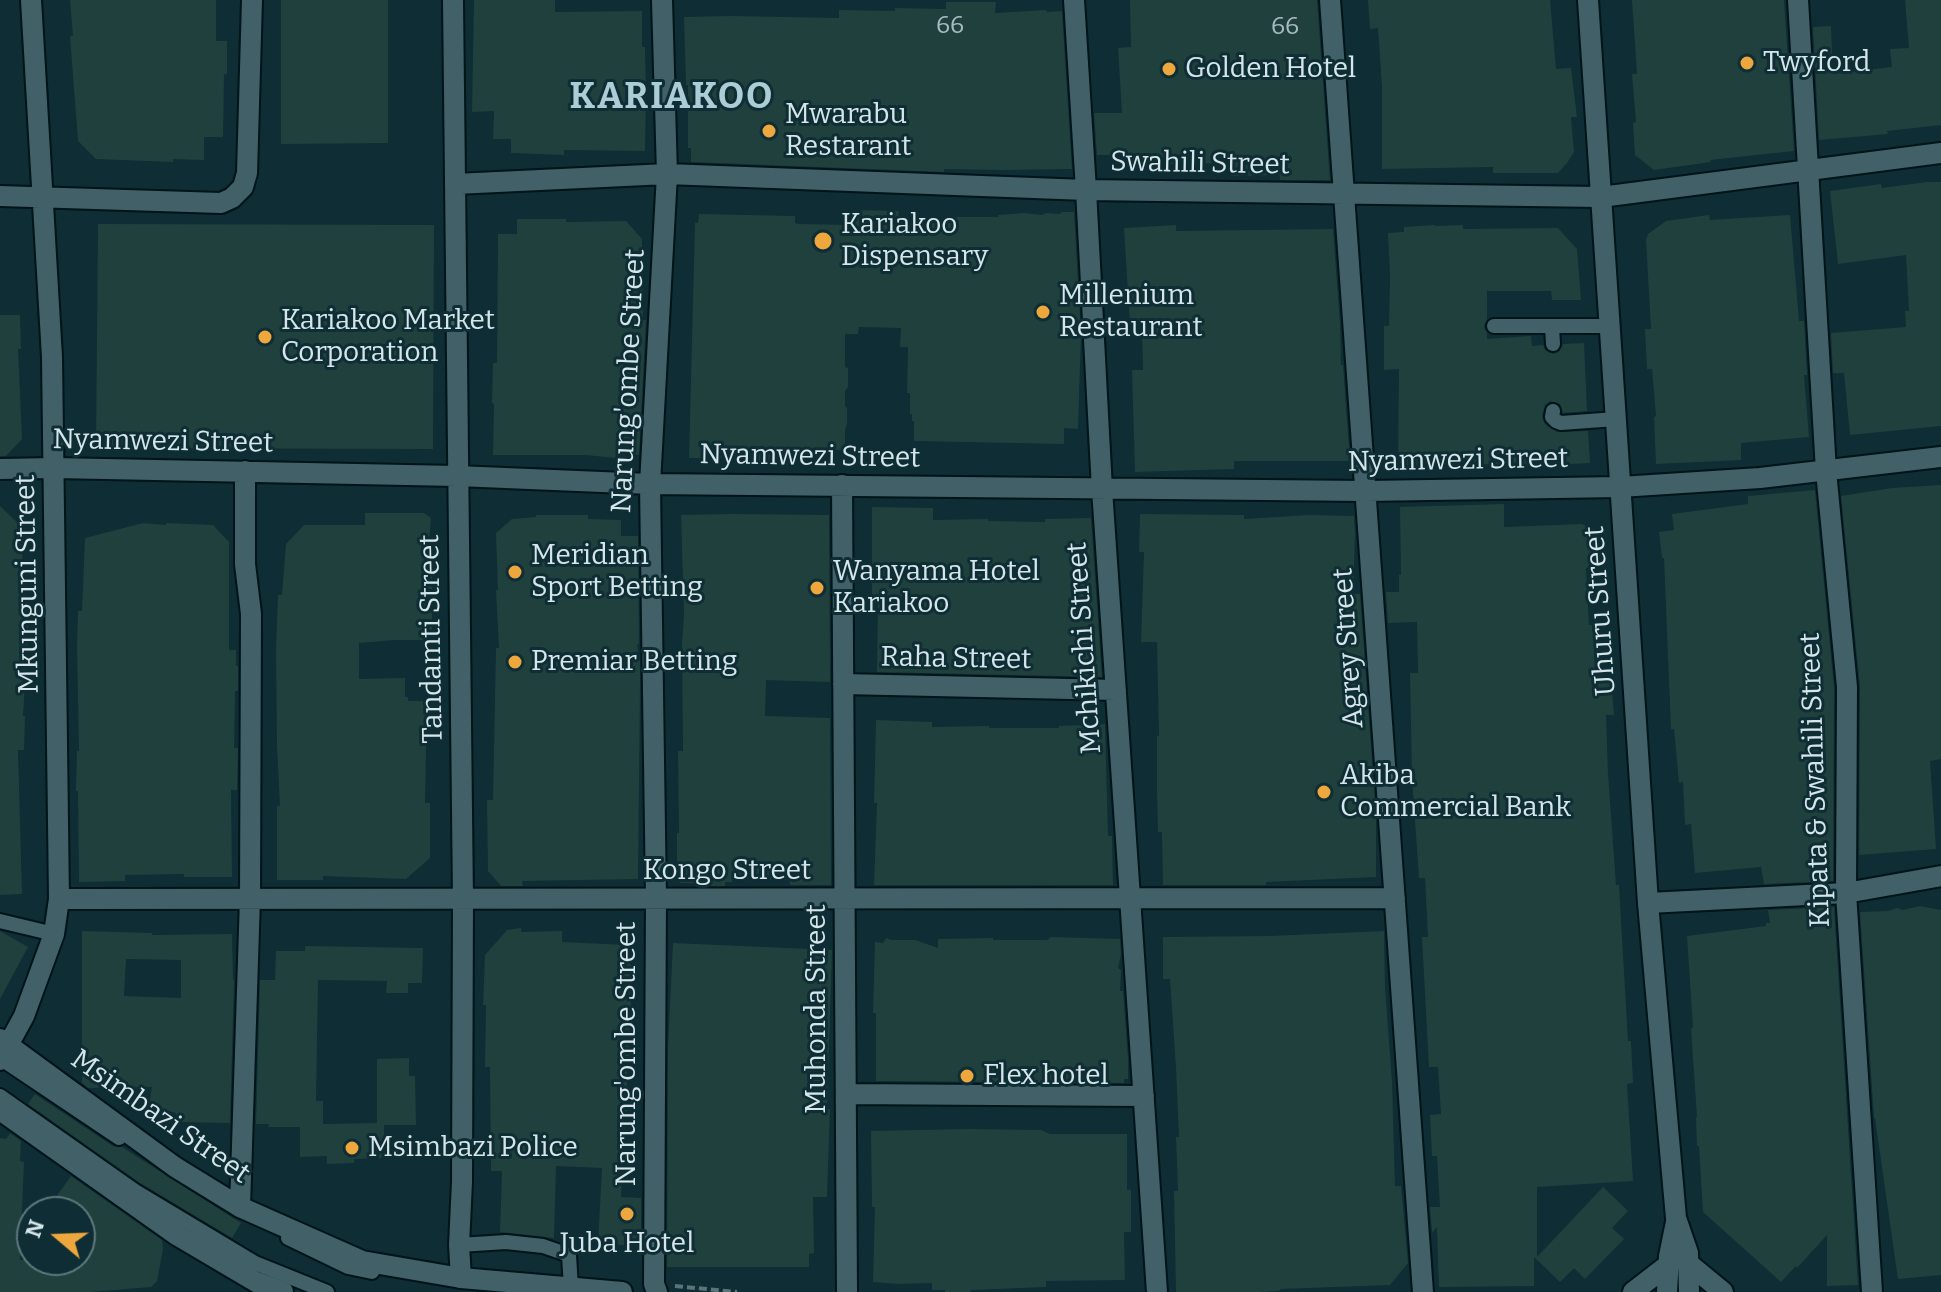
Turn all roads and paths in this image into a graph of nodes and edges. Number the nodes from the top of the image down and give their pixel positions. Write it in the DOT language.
graph roads {
  1 [pos="31,0"];
  2 [pos="252,0"];
  3 [pos="453,0"];
  4 [pos="662,0"];
  5 [pos="1074,0"];
  6 [pos="1330,0"];
  7 [pos="1588,0"];
  8 [pos="1798,0"];
  9 [pos="1941,153"];
  10 [pos="1807,170"];
  11 [pos="667,174"];
  12 [pos="455,184"];
  13 [pos="1086,190"];
  14 [pos="1344,195"];
  15 [pos="0,196"];
  16 [pos="41,196"];
  17 [pos="1601,197"];
  18 [pos="1494,326"];
  19 [pos="1610,326"];
  20 [pos="1552,327"];
  21 [pos="1553,344"];
  22 [pos="1553,411"];
  23 [pos="1616,419"];
  24 [pos="1941,457"];
  25 [pos="54,468"];
  26 [pos="0,469"];
  27 [pos="245,471"];
  28 [pos="1826,471"];
  29 [pos="457,476"];
  30 [pos="650,484"];
  31 [pos="842,485"];
  32 [pos="1620,487"];
  33 [pos="1102,489"];
  34 [pos="1366,491"];
  35 [pos="843,684"];
  36 [pos="1116,690"];
  37 [pos="1941,876"];
  38 [pos="1846,893"];
  39 [pos="250,898"];
  40 [pos="656,898"];
  41 [pos="1395,898"];
  42 [pos="59,899"];
  43 [pos="463,899"];
  44 [pos="845,899"];
  45 [pos="1130,899"];
  46 [pos="1648,903"];
  47 [pos="0,921"];
  48 [pos="54,934"];
  49 [pos="2,1052"];
  50 [pos="846,1094"];
  51 [pos="0,1096"];
  52 [pos="1144,1096"];
  53 [pos="0,1110"];
  54 [pos="240,1207"];
  55 [pos="1676,1218"];
  56 [pos="459,1245"];
  57 [pos="1689,1264"];
  58 [pos="1668,1265"];
  59 [pos="461,1278"];
  60 [pos="571,1288"];
  61 [pos="656,1288"];
  62 [pos="283,1292"];
  63 [pos="327,1292"];
  64 [pos="528,1292"];
  65 [pos="622,1292"];
  66 [pos="737,1292"];
  67 [pos="847,1292"];
  68 [pos="1157,1292"];
  69 [pos="1423,1292"];
  70 [pos="1633,1292"];
  71 [pos="1667,1292"];
  72 [pos="1689,1292"];
  73 [pos="1723,1292"];
  74 [pos="1872,1292"];
  1 -- 16 [label="street, Mkunguni Street"];
  2 -- 16 [label="street"];
  3 -- 12 [label="street, Tandamti Street"];
  4 -- 11 [label="street, Narung'ombe Street"];
  5 -- 13 [label="street, Mchikichi Street"];
  6 -- 14 [label="street, Agrey Street"];
  7 -- 17 [label="street, Uhuru Street"];
  8 -- 10 [label="street, Kipata & Swahili Street"];
  9 -- 10 [label="street, Swahili Street"];
  10 -- 17 [label="street, Swahili Street"];
  10 -- 28 [label="street, Kipata & Swahili Street"];
  11 -- 12 [label="street, Swahili Street"];
  11 -- 13 [label="street, Swahili Street"];
  11 -- 30 [label="street, Narung'ombe Street"];
  12 -- 29 [label="street, Tandamti Street"];
  13 -- 14 [label="street, Swahili Street"];
  13 -- 33 [label="street, Mchikichi Street"];
  14 -- 17 [label="street, Swahili Street"];
  14 -- 34 [label="street, Agrey Street"];
  15 -- 16 [label="street"];
  16 -- 25 [label="street, Mkunguni Street"];
  17 -- 19 [label="street, Uhuru Street"];
  18 -- 20 [label="lane"];
  19 -- 20 [label="lane"];
  19 -- 23 [label="street, Uhuru Street"];
  20 -- 21 [label="lane"];
  22 -- 23 [label="lane"];
  23 -- 32 [label="street, Uhuru Street"];
  24 -- 28 [label="street, Nyamwezi Street"];
  25 -- 26 [label="street, Nyamwezi Street"];
  25 -- 27 [label="street, Nyamwezi Street"];
  25 -- 42 [label="street, Mkunguni Street"];
  27 -- 29 [label="street, Nyamwezi Street"];
  27 -- 39 [label="street"];
  28 -- 32 [label="street, Nyamwezi Street"];
  28 -- 38 [label="street, Kipata & Swahili Street"];
  29 -- 30 [label="street, Nyamwezi Street"];
  29 -- 43 [label="street, Tandamti Street"];
  30 -- 31 [label="street, Nyamwezi Street"];
  30 -- 40 [label="street, Narung'ombe Street"];
  31 -- 33 [label="street, Nyamwezi Street"];
  31 -- 35 [label="street, Muhonda Street"];
  32 -- 34 [label="street, Nyamwezi Street"];
  32 -- 46 [label="street, Uhuru Street"];
  33 -- 34 [label="street, Nyamwezi Street"];
  33 -- 36 [label="street, Mchikichi Street"];
  34 -- 41 [label="street, Agrey Street"];
  35 -- 36 [label="street, Raha Street"];
  35 -- 44 [label="street, Muhonda Street"];
  36 -- 45 [label="street, Mchikichi Street"];
  37 -- 38 [label="street"];
  38 -- 46 [label="street"];
  38 -- 74 [label="street, Kipata & Swahili Street"];
  39 -- 42 [label="street, Kongo Street"];
  39 -- 43 [label="street, Kongo Street"];
  39 -- 54 [label="street"];
  40 -- 43 [label="street, Kongo Street"];
  40 -- 44 [label="street, Kongo Street"];
  40 -- 61 [label="street, Narung'ombe Street"];
  41 -- 45 [label="street, Kongo Street"];
  41 -- 69 [label="street, Agrey Street"];
  42 -- 48 [label="street, Mkunguni Street"];
  43 -- 56 [label="street, Tandamti Street"];
  44 -- 45 [label="street, Kongo Street"];
  44 -- 50 [label="street, Muhonda Street"];
  45 -- 52 [label="street, Mchikichi Street"];
  46 -- 55 [label="street, Uhuru Street"];
  47 -- 48 [label="lane"];
  48 -- 49 [label="street, Mkunguni Street"];
  49 -- 54 [label="street, Msimbazi Street"];
  49 -- 64 [label="lane"];
  50 -- 52 [label="street"];
  50 -- 67 [label="street, Muhonda Street"];
  51 -- 63 [label="lane"];
  52 -- 68 [label="street, Mchikichi Street"];
  53 -- 62 [label="street"];
  54 -- 59 [label="street, Msimbazi Street"];
  55 -- 57 [label="street, Uhuru Street"];
  55 -- 58 [label="street, Uhuru Street"];
  56 -- 59 [label="street, Tandamti Street"];
  56 -- 60 [label="lane"];
  57 -- 72 [label="street, Uhuru Street"];
  57 -- 73 [label="street"];
  58 -- 70 [label="street"];
  58 -- 71 [label="street, Uhuru Street"];
  59 -- 60 [label="street, Msimbazi Street"];
  60 -- 65 [label="street, Msimbazi Street"];
  61 -- 66 [label="path"];
}
